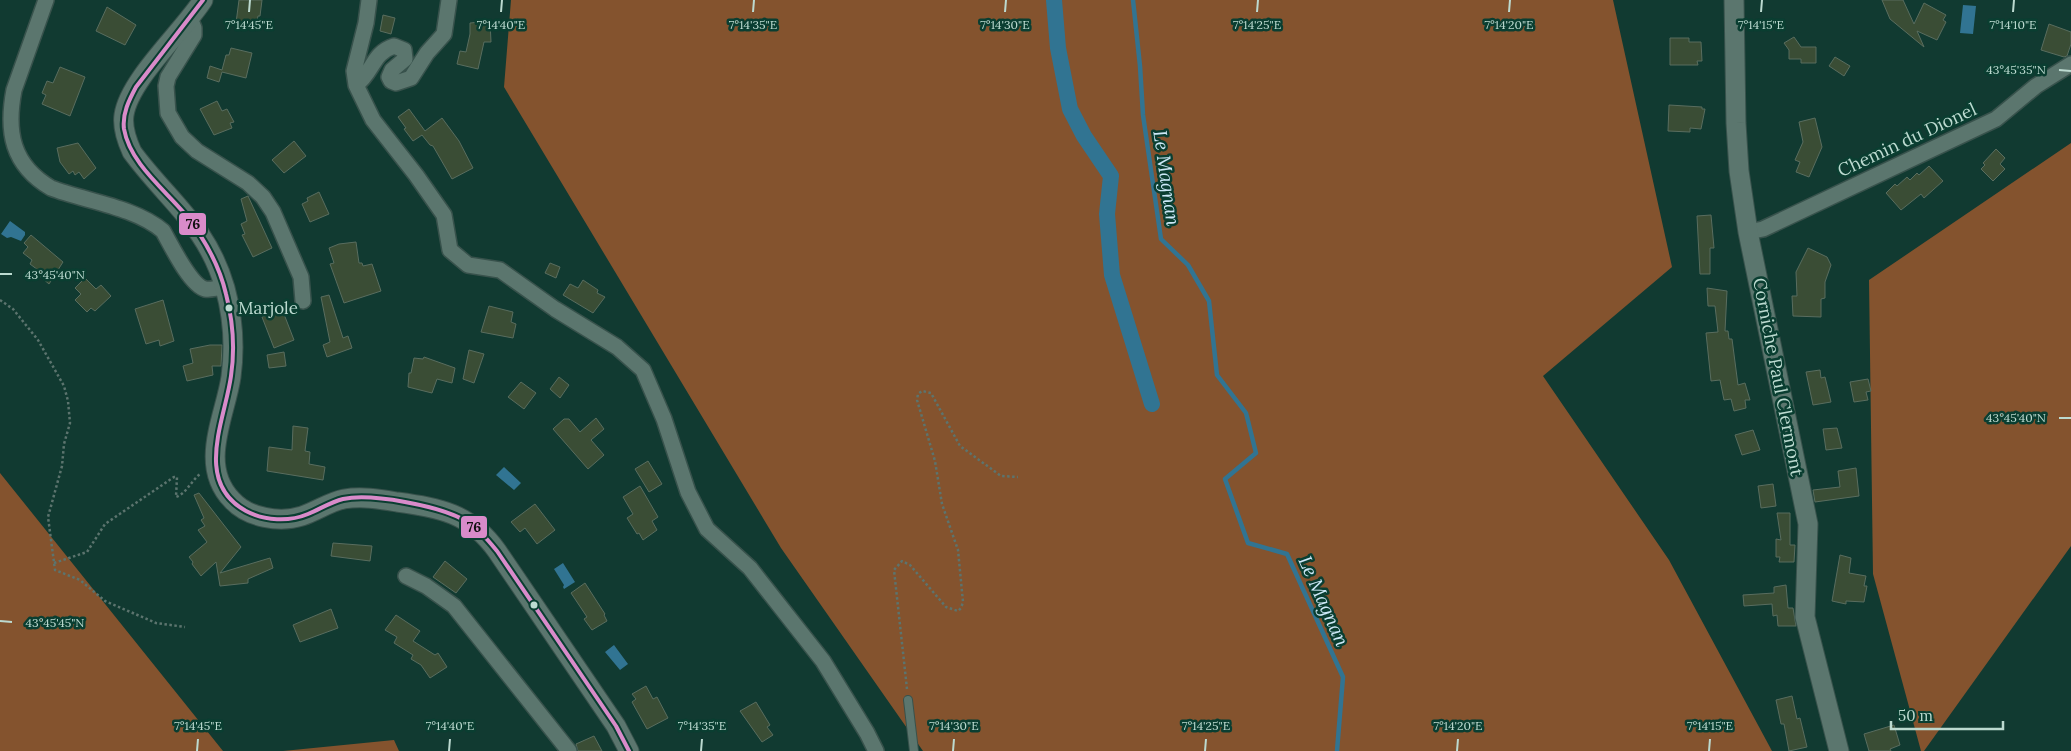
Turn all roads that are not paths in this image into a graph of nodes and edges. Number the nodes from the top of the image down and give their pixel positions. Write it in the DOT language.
graph roads {
  1 [pos="46,0"];
  2 [pos="202,0"];
  3 [pos="369,0"];
  4 [pos="449,0"];
  5 [pos="1734,0"];
  6 [pos="190,18"];
  7 [pos="2071,64"];
  8 [pos="356,85"];
  9 [pos="1748,232"];
  10 [pos="224,286"];
  11 [pos="303,301"];
  12 [pos="406,576"];
  13 [pos="908,700"];
  14 [pos="569,751"];
  15 [pos="629,751"];
  16 [pos="876,751"];
  17 [pos="914,751"];
  18 [pos="1839,751"];
  1 -- 10 [label="street"];
  2 -- 6 [label="street"];
  3 -- 8 [label="street"];
  4 -- 8 [label="street"];
  5 -- 9 [label="street, Corniche Paul Clermont"];
  6 -- 10 [label="street"];
  6 -- 11 [label="street"];
  7 -- 9 [label="street, Chemin du Dionel"];
  8 -- 16 [label="street"];
  9 -- 18 [label="street, Corniche Paul Clermont"];
  10 -- 15 [label="street"];
  12 -- 14 [label="street"];
  13 -- 17 [label="lane"];
}
